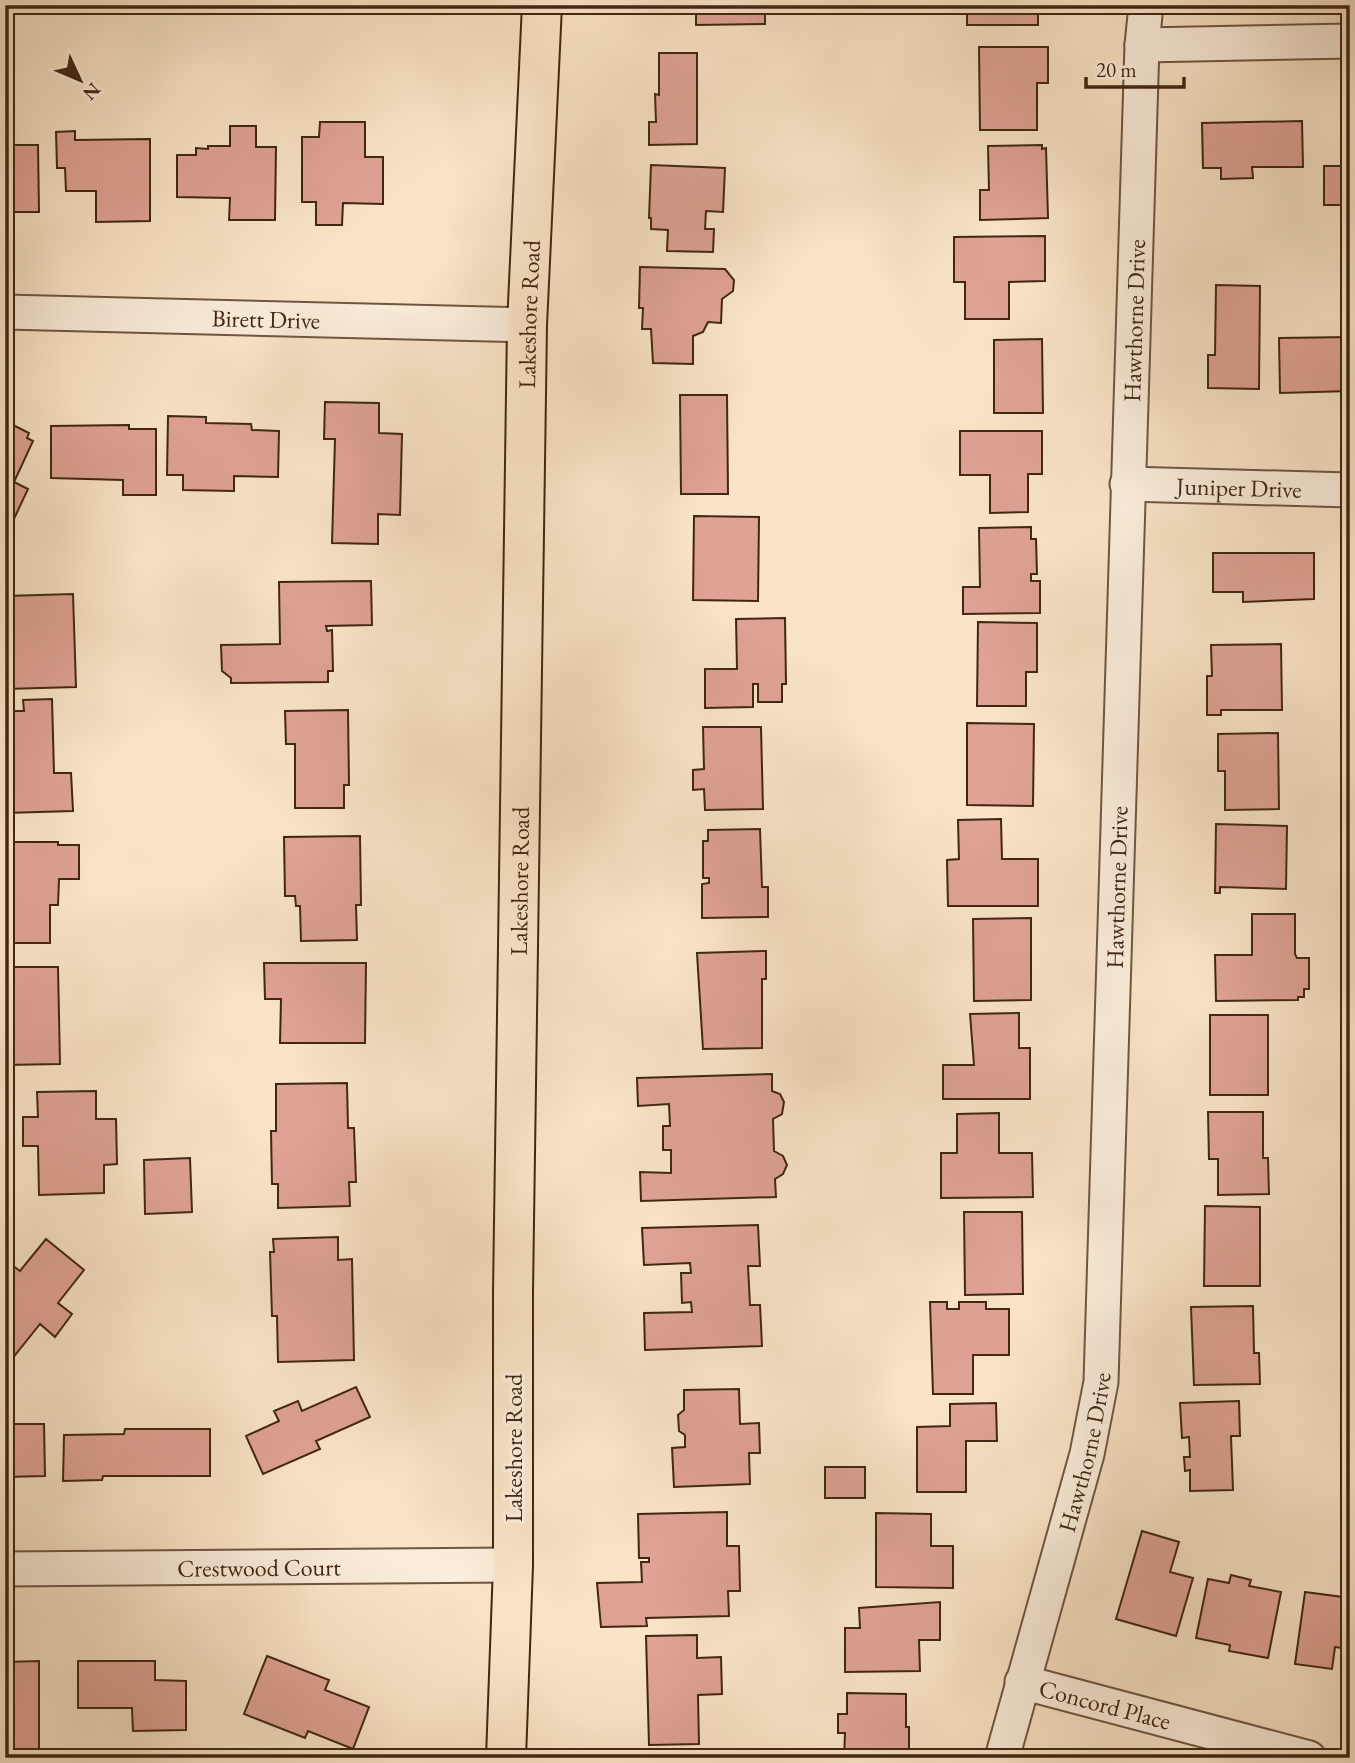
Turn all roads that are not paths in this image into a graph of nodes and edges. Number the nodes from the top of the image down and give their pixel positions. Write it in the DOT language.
graph roads {
  1 [pos="542,5"];
  2 [pos="1146,5"];
  3 [pos="1350,41"];
  4 [pos="1142,45"];
  5 [pos="5,312"];
  6 [pos="527,325"];
  7 [pos="1127,484"];
  8 [pos="1350,490"];
  9 [pos="513,1565"];
  10 [pos="5,1569"];
  11 [pos="1022,1682"];
  12 [pos="506,1758"];
  13 [pos="1002,1758"];
  14 [pos="1309,1758"];
  1 -- 6 [label="main road, Lakeshore Road"];
  2 -- 4 [label="street, Hawthorne Drive"];
  3 -- 4 [label="street"];
  4 -- 7 [label="street, Hawthorne Drive"];
  5 -- 6 [label="street, Birett Drive"];
  6 -- 9 [label="main road, Lakeshore Road"];
  7 -- 8 [label="street, Juniper Drive"];
  7 -- 11 [label="street, Hawthorne Drive"];
  9 -- 10 [label="street, Crestwood Court"];
  9 -- 12 [label="main road, Lakeshore Road"];
  11 -- 13 [label="street, Hawthorne Drive"];
  11 -- 14 [label="street, Concord Place"];
}
